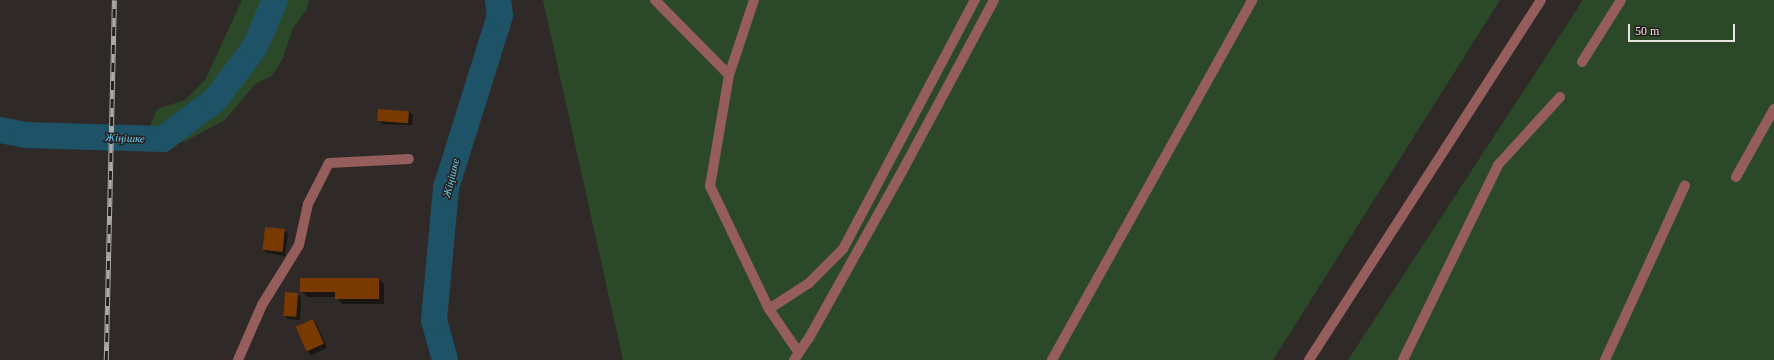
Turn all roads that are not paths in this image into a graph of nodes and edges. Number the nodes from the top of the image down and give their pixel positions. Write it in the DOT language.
graph roads {
  1 [pos="655,0"];
  2 [pos="754,0"];
  3 [pos="975,0"];
  4 [pos="994,0"];
  5 [pos="1252,0"];
  6 [pos="1541,0"];
  7 [pos="1621,0"];
  8 [pos="1582,62"];
  9 [pos="729,75"];
  10 [pos="1560,97"];
  11 [pos="1774,109"];
  12 [pos="409,159"];
  13 [pos="1736,177"];
  14 [pos="1685,185"];
  15 [pos="769,309"];
  16 [pos="797,356"];
  17 [pos="238,360"];
  18 [pos="1052,360"];
  19 [pos="1309,360"];
  20 [pos="1403,360"];
  21 [pos="1605,360"];
  1 -- 9 [label="street"];
  2 -- 9 [label="street"];
  3 -- 15 [label="street"];
  4 -- 16 [label="street"];
  5 -- 18 [label="street"];
  6 -- 19 [label="street"];
  7 -- 8 [label="street"];
  9 -- 15 [label="street"];
  10 -- 20 [label="street"];
  11 -- 13 [label="street"];
  12 -- 17 [label="street"];
  14 -- 21 [label="street"];
  15 -- 16 [label="street"];
}
